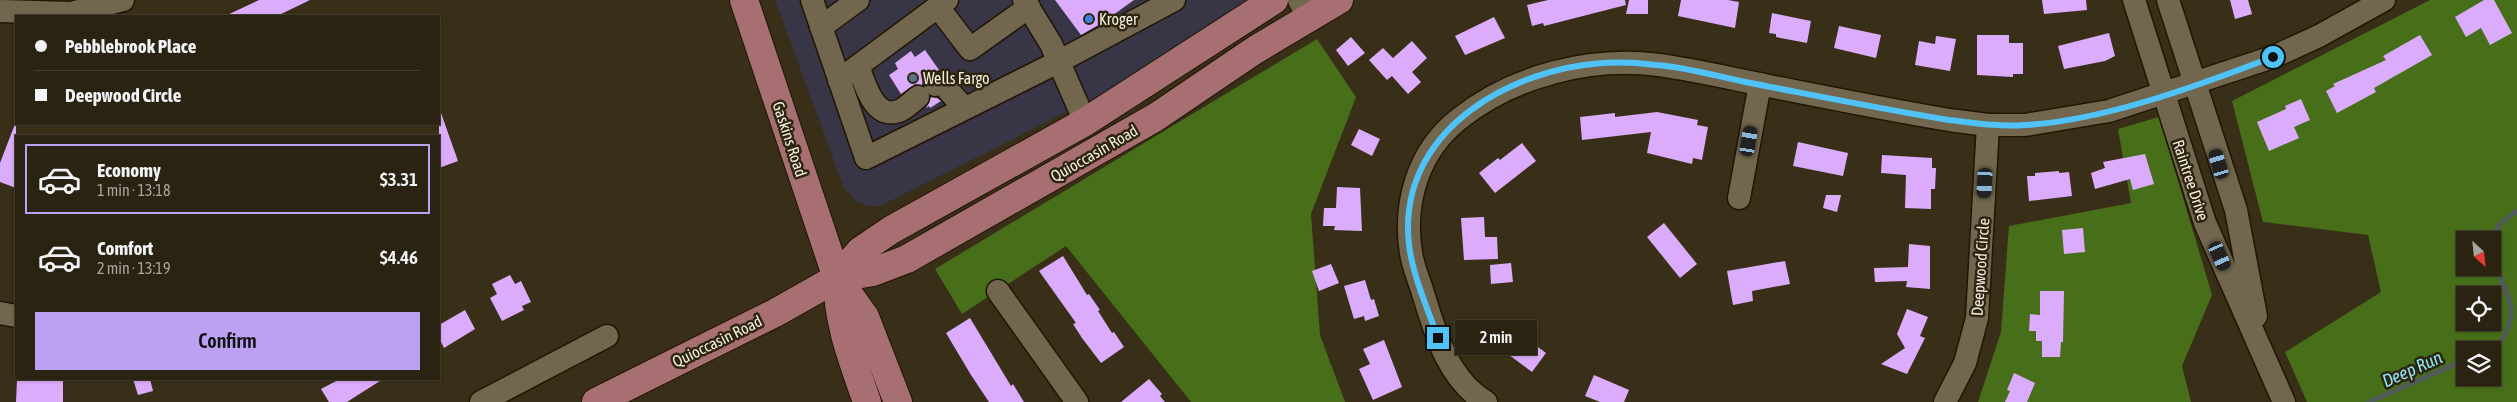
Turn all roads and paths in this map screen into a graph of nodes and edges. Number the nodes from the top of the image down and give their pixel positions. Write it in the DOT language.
graph roads {
  1 [pos="123,0"];
  2 [pos="744,0"];
  3 [pos="812,0"];
  4 [pos="858,0"];
  5 [pos="1174,0"];
  6 [pos="1274,0"];
  7 [pos="1339,0"];
  8 [pos="2134,0"];
  9 [pos="2168,0"];
  10 [pos="2384,0"];
  11 [pos="943,3"];
  12 [pos="1026,3"];
  13 [pos="1304,8"];
  14 [pos="0,11"];
  15 [pos="821,27"];
  16 [pos="1058,62"];
  17 [pos="858,66"];
  18 [pos="839,80"];
  19 [pos="1760,84"];
  20 [pos="2195,84"];
  21 [pos="2164,94"];
  22 [pos="964,108"];
  23 [pos="1085,122"];
  24 [pos="1988,125"];
  25 [pos="1739,198"];
  26 [pos="837,278"];
  27 [pos="998,291"];
  28 [pos="0,313"];
  29 [pos="15,316"];
  30 [pos="607,336"];
  31 [pos="2264,354"];
  32 [pos="481,402"];
  33 [pos="596,402"];
  34 [pos="867,402"];
  35 [pos="898,402"];
  36 [pos="1077,402"];
  37 [pos="1486,402"];
  38 [pos="1945,402"];
  39 [pos="2284,402"];
  1 -- 14 [label="street"];
  2 -- 26 [label="main road, Gaskins Road"];
  3 -- 15 [label="street"];
  4 -- 15 [label="street"];
  5 -- 16 [label="street"];
  6 -- 23 [label="main road, Quioccasin Road"];
  7 -- 13 [label="main road, Quioccasin Road"];
  8 -- 21 [label="street, Raintree Drive"];
  9 -- 20 [label="street, Raintree Drive"];
  10 -- 20 [label="street"];
  11 -- 12 [label="street"];
  11 -- 17 [label="street"];
  12 -- 16 [label="street"];
  13 -- 26 [label="main road, Quioccasin Road"];
  15 -- 18 [label="street"];
  16 -- 22 [label="street"];
  16 -- 23 [label="street"];
  17 -- 18 [label="street"];
  17 -- 22 [label="street"];
  18 -- 22 [label="street"];
  19 -- 24 [label="street"];
  19 -- 25 [label="street"];
  19 -- 37 [label="street"];
  20 -- 21 [label="street"];
  20 -- 31 [label="street, Raintree Drive"];
  21 -- 24 [label="street"];
  21 -- 31 [label="street, Raintree Drive"];
  23 -- 26 [label="main road, Quioccasin Road"];
  24 -- 38 [label="street, Deepwood Circle"];
  26 -- 33 [label="main road, Quioccasin Road"];
  26 -- 34 [label="main road, Gaskins Road"];
  26 -- 35 [label="main road, Gaskins Road"];
  27 -- 36 [label="street"];
  28 -- 29 [label="street"];
  30 -- 32 [label="street"];
  31 -- 39 [label="street, Raintree Drive"];
}
